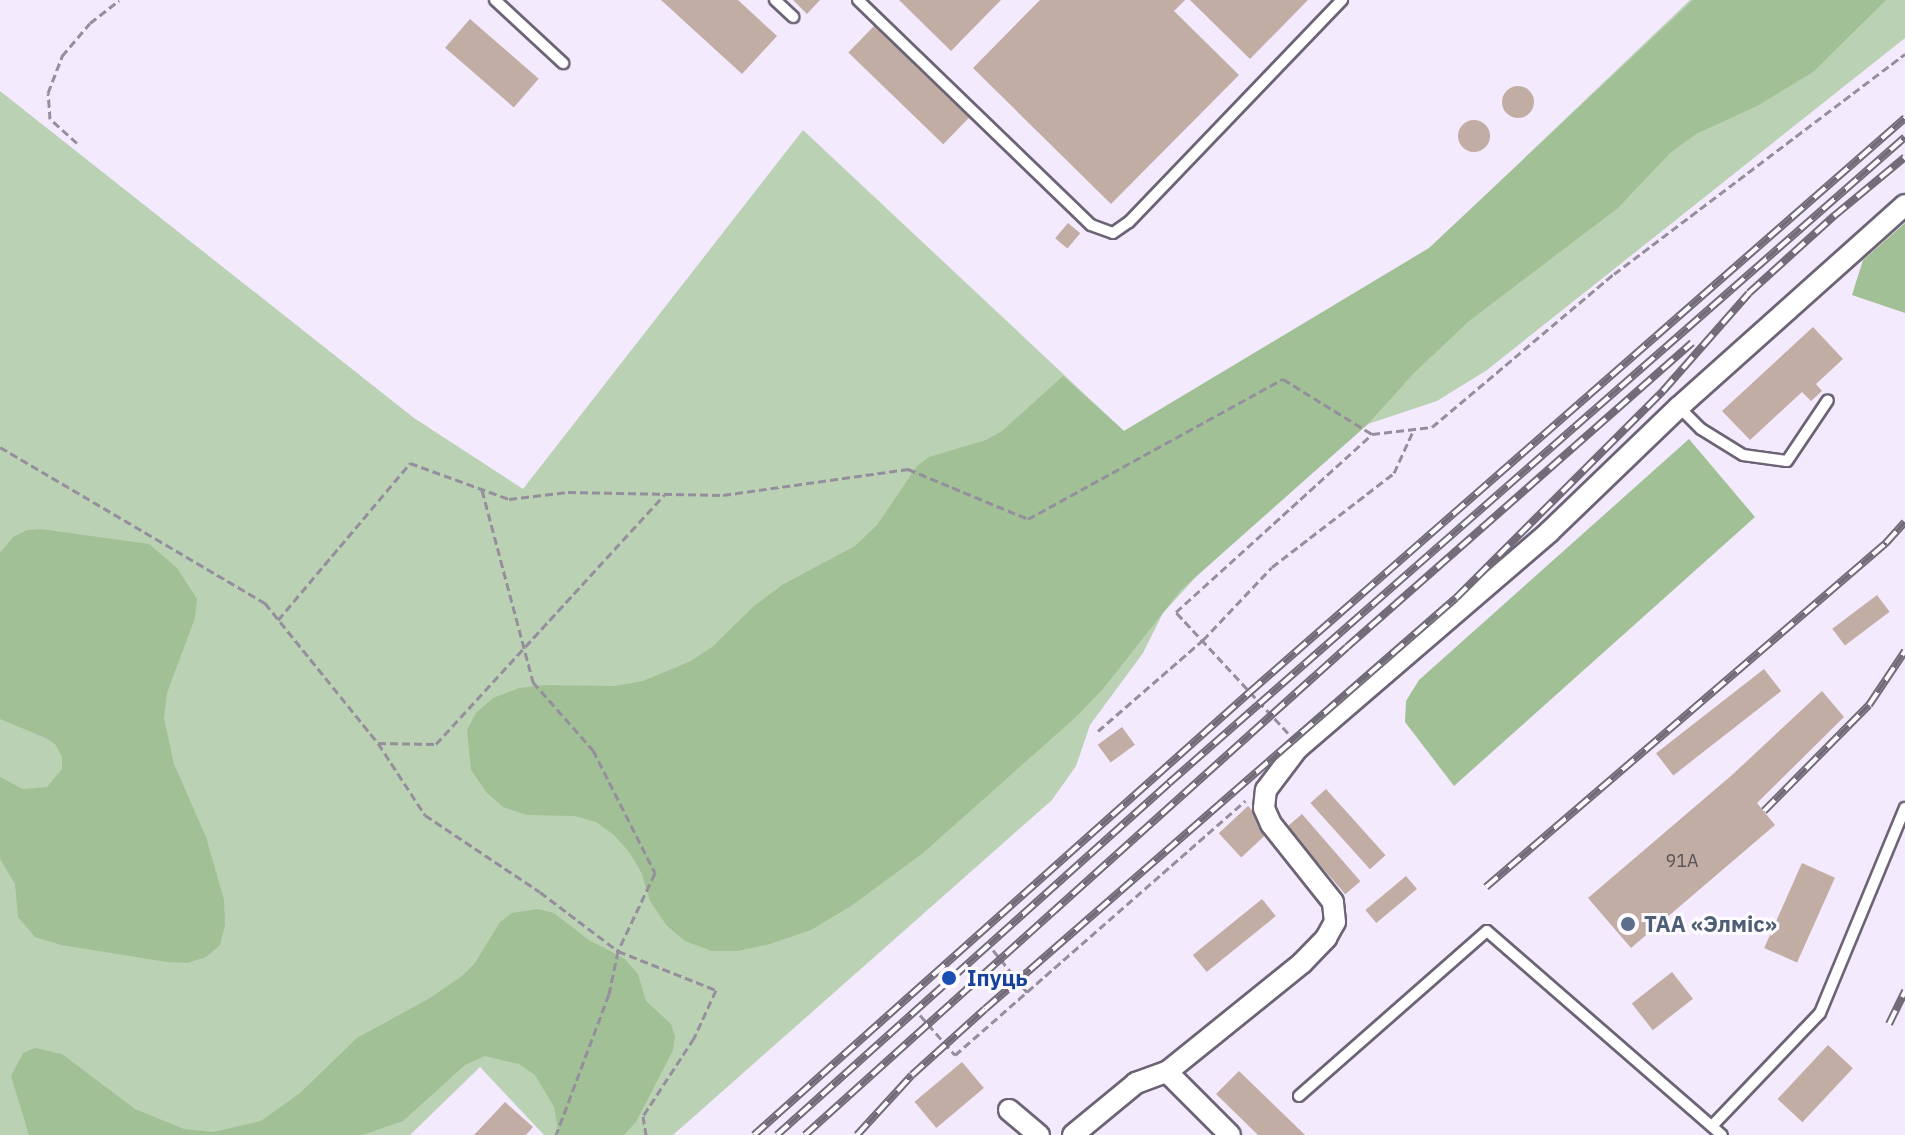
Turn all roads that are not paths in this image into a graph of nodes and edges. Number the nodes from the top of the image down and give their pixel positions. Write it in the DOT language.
graph roads {
  1 [pos="495,0"];
  2 [pos="775,0"];
  3 [pos="858,0"];
  4 [pos="1342,0"];
  5 [pos="793,17"];
  6 [pos="563,63"];
  7 [pos="1905,205"];
  8 [pos="1828,400"];
  9 [pos="1679,407"];
  10 [pos="1905,808"];
  11 [pos="1167,1072"];
  12 [pos="1299,1096"];
  13 [pos="1009,1110"];
  14 [pos="1712,1126"];
  15 [pos="1039,1135"];
  16 [pos="1073,1135"];
  17 [pos="1230,1135"];
  18 [pos="1722,1135"];
  1 -- 6 [label="lane"];
  2 -- 5 [label="lane"];
  3 -- 4 [label="lane"];
  7 -- 9 [label="street"];
  8 -- 9 [label="lane"];
  9 -- 11 [label="street"];
  10 -- 14 [label="lane"];
  11 -- 16 [label="street"];
  11 -- 17 [label="street"];
  12 -- 14 [label="lane"];
  13 -- 15 [label="street"];
  14 -- 18 [label="lane"];
}
